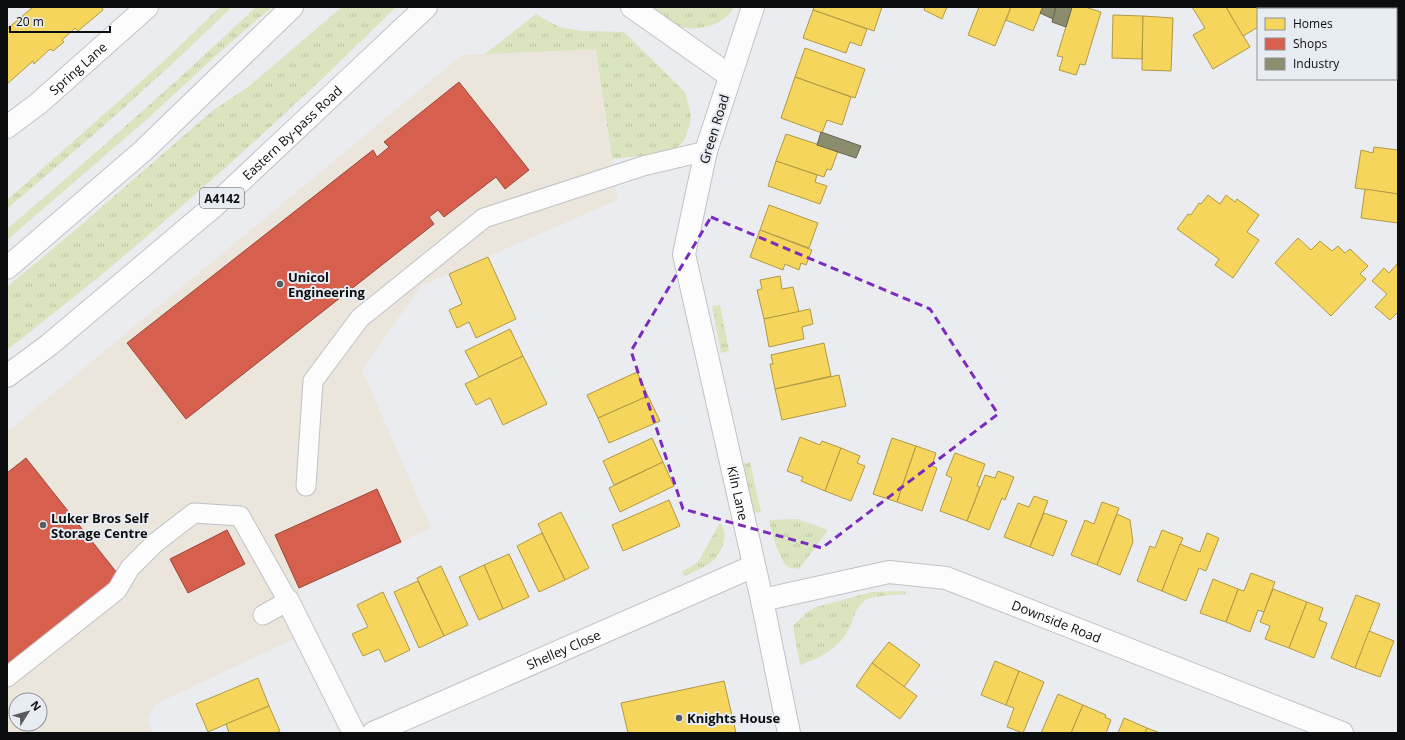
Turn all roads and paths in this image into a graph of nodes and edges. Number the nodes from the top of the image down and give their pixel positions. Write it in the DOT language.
graph roads {
  1 [pos="147,7"];
  2 [pos="292,7"];
  3 [pos="426,7"];
  4 [pos="632,7"];
  5 [pos="753,7"];
  6 [pos="730,76"];
  7 [pos="7,127"];
  8 [pos="706,151"];
  9 [pos="684,254"];
  10 [pos="7,268"];
  11 [pos="7,376"];
  12 [pos="306,486"];
  13 [pos="754,566"];
  14 [pos="762,600"];
  15 [pos="288,601"];
  16 [pos="263,615"];
  17 [pos="7,676"];
  18 [pos="354,733"];
  19 [pos="373,733"];
  20 [pos="789,733"];
  21 [pos="1342,733"];
  1 -- 7 [label="main road, Spring Lane"];
  2 -- 10 [label="main road"];
  3 -- 11 [label="main road, Eastern By-pass Road / A4142"];
  4 -- 6 [label="main road"];
  5 -- 6 [label="main road, Green Road"];
  6 -- 8 [label="main road, Green Road"];
  8 -- 9 [label="main road, Green Road"];
  8 -- 12 [label="lane"];
  9 -- 13 [label="main road, Kiln Lane"];
  13 -- 14 [label="main road, Kiln Lane"];
  13 -- 19 [label="main road, Shelley Close"];
  14 -- 20 [label="main road, Kiln Lane"];
  14 -- 21 [label="main road, Downside Road"];
  15 -- 16 [label="lane"];
  15 -- 17 [label="lane"];
  15 -- 18 [label="main road"];
}
